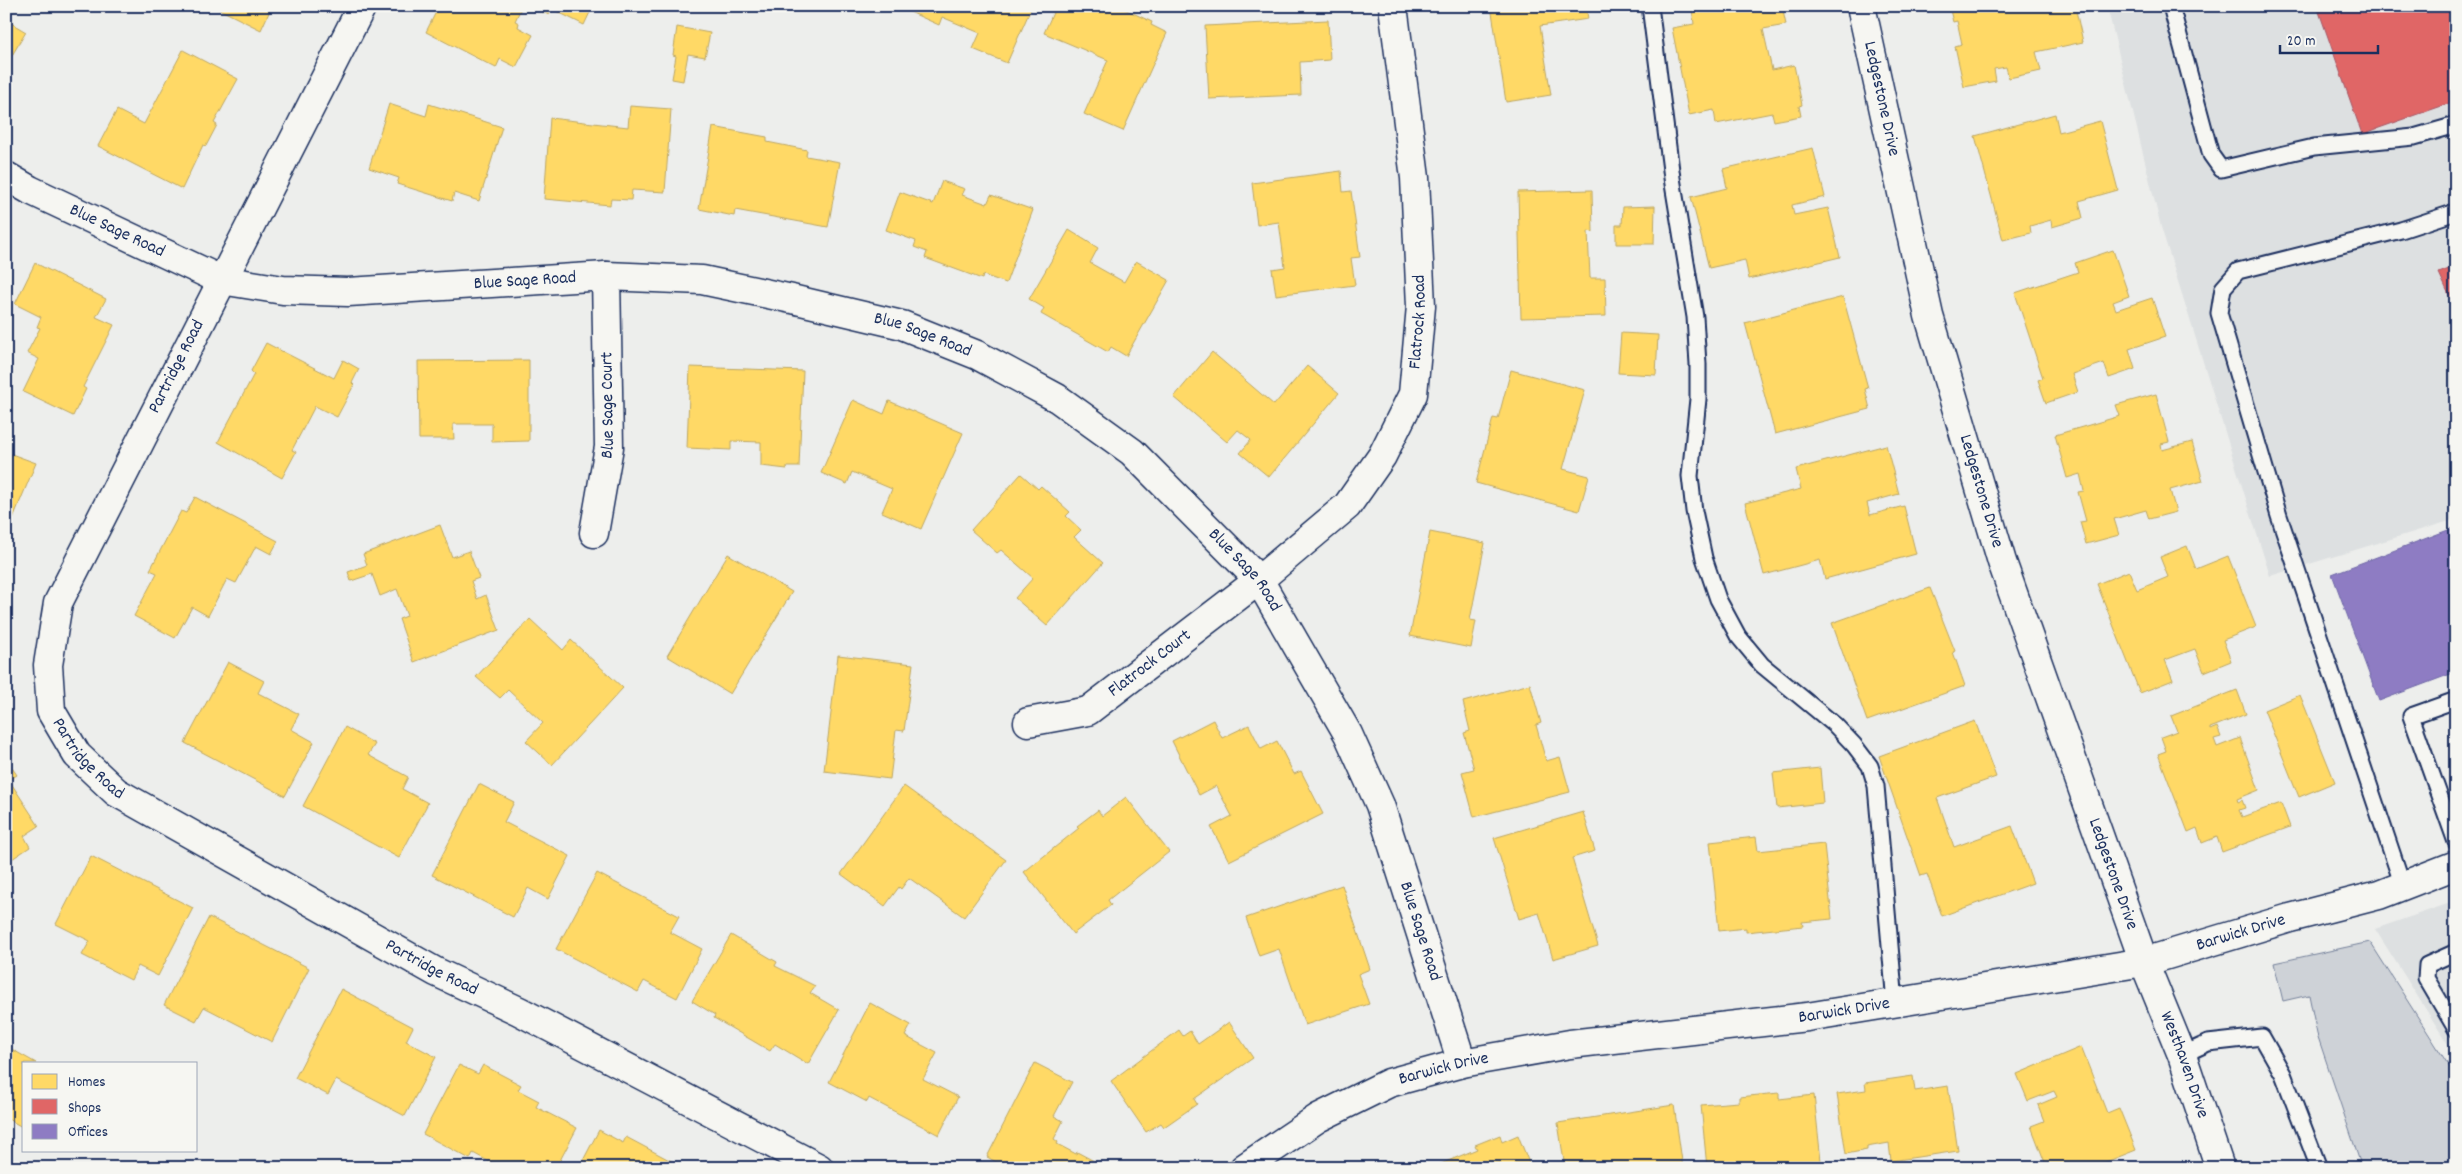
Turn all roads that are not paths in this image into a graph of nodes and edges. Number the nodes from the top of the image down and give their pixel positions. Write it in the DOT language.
graph roads {
  1 [pos="362,6"];
  2 [pos="1393,6"];
  3 [pos="1650,6"];
  4 [pos="1861,6"];
  5 [pos="2171,6"];
  6 [pos="2456,125"];
  7 [pos="6,176"];
  8 [pos="2456,212"];
  9 [pos="606,276"];
  10 [pos="221,280"];
  11 [pos="594,533"];
  12 [pos="1259,580"];
  13 [pos="2456,700"];
  14 [pos="1028,722"];
  15 [pos="2456,842"];
  16 [pos="2456,865"];
  17 [pos="2403,886"];
  18 [pos="2456,952"];
  19 [pos="2144,962"];
  20 [pos="1895,1003"];
  21 [pos="2456,1029"];
  22 [pos="2182,1055"];
  23 [pos="1462,1063"];
  24 [pos="819,1168"];
  25 [pos="1244,1168"];
  26 [pos="2220,1168"];
  27 [pos="2318,1168"];
  1 -- 10 [label="street, Partridge Road"];
  2 -- 12 [label="street, Flatrock Road"];
  3 -- 20 [label="lane"];
  4 -- 19 [label="street, Ledgestone Drive"];
  5 -- 6 [label="lane"];
  7 -- 10 [label="street, Blue Sage Road"];
  8 -- 17 [label="lane"];
  9 -- 10 [label="street, Blue Sage Road"];
  9 -- 11 [label="street, Blue Sage Court"];
  9 -- 12 [label="street, Blue Sage Road"];
  10 -- 24 [label="street, Partridge Road"];
  12 -- 14 [label="street, Flatrock Court"];
  12 -- 23 [label="street, Blue Sage Road"];
  13 -- 15 [label="lane"];
  16 -- 17 [label="street, Barwick Drive"];
  17 -- 19 [label="street, Barwick Drive"];
  18 -- 21 [label="lane"];
  19 -- 20 [label="street, Barwick Drive"];
  19 -- 22 [label="street, Westhaven Drive"];
  20 -- 23 [label="street, Barwick Drive"];
  22 -- 26 [label="street, Westhaven Drive"];
  22 -- 27 [label="lane"];
  23 -- 25 [label="street, Barwick Drive"];
}
